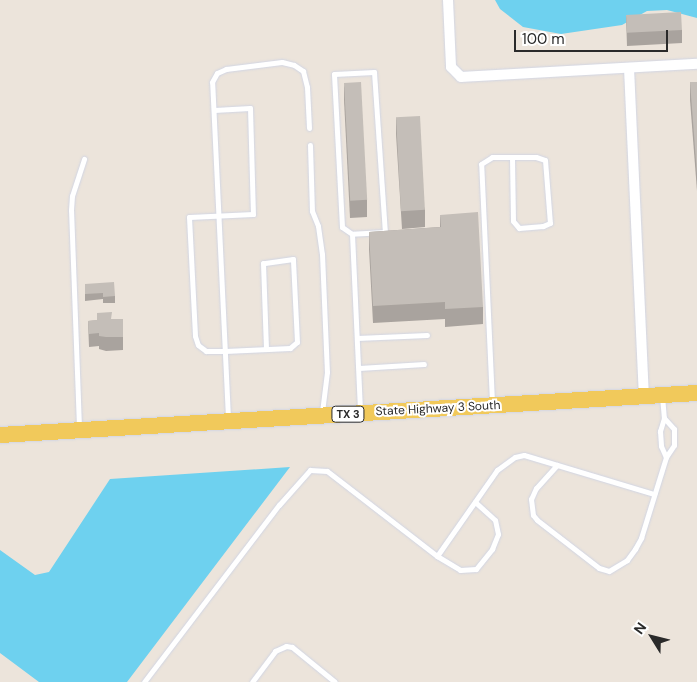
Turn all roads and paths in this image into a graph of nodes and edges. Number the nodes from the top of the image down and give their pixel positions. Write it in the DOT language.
graph roads {
  1 [pos="448,0"];
  2 [pos="697,64"];
  3 [pos="629,68"];
  4 [pos="214,110"];
  5 [pos="310,128"];
  6 [pos="310,145"];
  7 [pos="512,157"];
  8 [pos="84,159"];
  9 [pos="218,216"];
  10 [pos="352,234"];
  11 [pos="427,335"];
  12 [pos="357,338"];
  13 [pos="266,349"];
  14 [pos="224,351"];
  15 [pos="424,364"];
  16 [pos="359,368"];
  17 [pos="697,393"];
  18 [pos="662,395"];
  19 [pos="644,396"];
  20 [pos="492,405"];
  21 [pos="360,413"];
  22 [pos="322,416"];
  23 [pos="664,418"];
  24 [pos="228,421"];
  25 [pos="79,430"];
  26 [pos="0,435"];
  27 [pos="666,457"];
  28 [pos="558,465"];
  29 [pos="654,494"];
  30 [pos="475,502"];
  31 [pos="436,556"];
  32 [pos="144,682"];
  33 [pos="252,682"];
  34 [pos="335,682"];
  1 -- 3 [label="street"];
  2 -- 3 [label="street"];
  3 -- 19 [label="street"];
  4 -- 5 [label="lane"];
  4 -- 9 [label="lane"];
  4 -- 9 [label="lane"];
  6 -- 22 [label="lane"];
  7 -- 7 [label="lane"];
  7 -- 20 [label="lane"];
  8 -- 25 [label="lane"];
  9 -- 14 [label="lane"];
  9 -- 14 [label="lane"];
  10 -- 10 [label="lane"];
  10 -- 12 [label="lane"];
  11 -- 12 [label="lane"];
  12 -- 16 [label="lane"];
  13 -- 13 [label="lane"];
  13 -- 14 [label="lane"];
  14 -- 24 [label="lane"];
  15 -- 16 [label="lane"];
  16 -- 21 [label="lane"];
  17 -- 18 [label="main road, State Highway 3 South / TX 3"];
  18 -- 19 [label="main road, State Highway 3 South / TX 3"];
  18 -- 23 [label="lane"];
  19 -- 20 [label="main road, State Highway 3 South / TX 3"];
  20 -- 21 [label="main road, State Highway 3 South / TX 3"];
  21 -- 22 [label="main road, State Highway 3 South / TX 3"];
  22 -- 24 [label="main road, State Highway 3 South / TX 3"];
  23 -- 27 [label="lane"];
  23 -- 27 [label="lane"];
  24 -- 25 [label="main road, State Highway 3 South / TX 3"];
  25 -- 26 [label="main road, State Highway 3 South / TX 3"];
  27 -- 29 [label="lane"];
  28 -- 29 [label="lane"];
  28 -- 29 [label="lane"];
  28 -- 30 [label="lane"];
  30 -- 31 [label="lane"];
  30 -- 31 [label="lane"];
  31 -- 32 [label="lane"];
  33 -- 34 [label="lane"];
}
